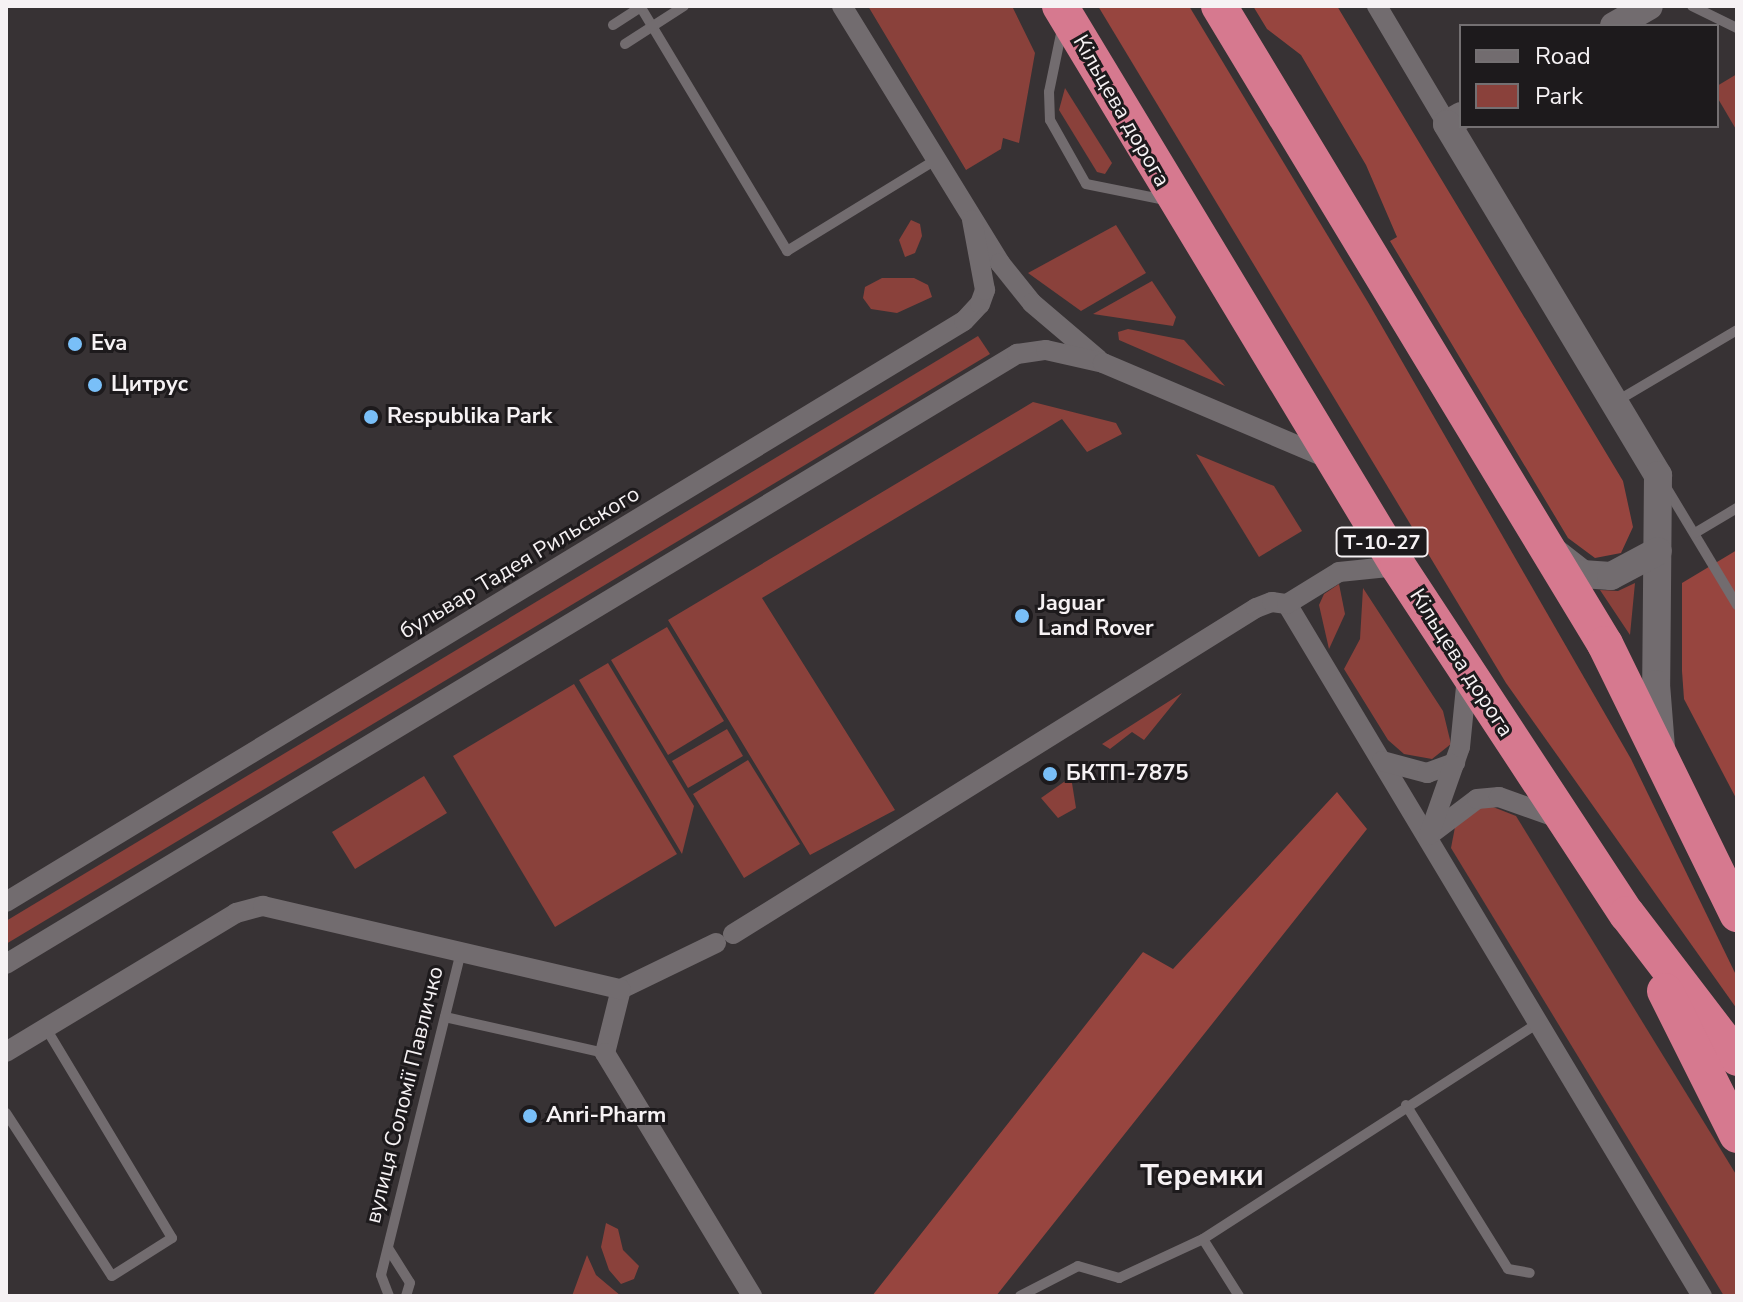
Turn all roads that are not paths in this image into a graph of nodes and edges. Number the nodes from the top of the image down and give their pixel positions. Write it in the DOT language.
graph roads {
  1 [pos="641,6"];
  2 [pos="684,6"];
  3 [pos="842,6"];
  4 [pos="1219,6"];
  5 [pos="1377,6"];
  6 [pos="1649,6"];
  7 [pos="1692,6"];
  8 [pos="1061,8"];
  9 [pos="1618,24"];
  10 [pos="613,25"];
  11 [pos="652,26"];
  12 [pos="1737,28"];
  13 [pos="625,44"];
  14 [pos="1454,120"];
  15 [pos="937,159"];
  16 [pos="1174,201"];
  17 [pos="972,220"];
  18 [pos="1737,330"];
  19 [pos="1103,363"];
  20 [pos="1616,401"];
  21 [pos="1331,460"];
  22 [pos="1658,475"];
  23 [pos="1737,508"];
  24 [pos="1695,533"];
  25 [pos="1545,546"];
  26 [pos="1658,551"];
  27 [pos="1398,566"];
  28 [pos="1287,604"];
  29 [pos="1737,605"];
  30 [pos="1467,673"];
  31 [pos="1662,757"];
  32 [pos="1382,761"];
  33 [pos="1455,763"];
  34 [pos="1565,821"];
  35 [pos="1429,835"];
  36 [pos="1700,840"];
  37 [pos="1737,883"];
  38 [pos="6,902"];
  39 [pos="1627,914"];
  40 [pos="1737,914"];
  41 [pos="461,952"];
  42 [pos="6,964"];
  43 [pos="621,989"];
  44 [pos="445,1017"];
  45 [pos="1538,1023"];
  46 [pos="46,1028"];
  47 [pos="6,1052"];
  48 [pos="605,1053"];
  49 [pos="1737,1058"];
  50 [pos="1406,1105"];
  51 [pos="6,1113"];
  52 [pos="1737,1135"];
  53 [pos="1203,1239"];
  54 [pos="388,1248"];
  55 [pos="1530,1273"];
  56 [pos="389,1296"];
  57 [pos="406,1296"];
  58 [pos="752,1296"];
  59 [pos="1020,1296"];
  60 [pos="1239,1296"];
  61 [pos="1702,1296"];
  1 -- 10 [label="lane"];
  1 -- 11 [label="lane"];
  2 -- 11 [label="lane"];
  3 -- 15 [label="street"];
  4 -- 25 [label="highway"];
  5 -- 14 [label="street"];
  6 -- 9 [label="street"];
  7 -- 12 [label="lane"];
  8 -- 16 [label="highway, Кільцева дорога / Т-10-27"];
  8 -- 16 [label="lane"];
  11 -- 13 [label="lane"];
  11 -- 15 [label="lane"];
  14 -- 20 [label="street"];
  15 -- 17 [label="street"];
  16 -- 21 [label="highway, Кільцева дорога / Т-10-27"];
  17 -- 19 [label="street"];
  17 -- 38 [label="street, бульвар Тадея Рильського"];
  18 -- 20 [label="lane"];
  19 -- 21 [label="street"];
  19 -- 42 [label="street"];
  20 -- 22 [label="street"];
  21 -- 27 [label="highway, Кільцева дорога / Т-10-27"];
  22 -- 24 [label="lane"];
  22 -- 26 [label="street"];
  23 -- 24 [label="lane"];
  24 -- 29 [label="lane"];
  25 -- 26 [label="street"];
  25 -- 31 [label="highway"];
  26 -- 31 [label="street"];
  27 -- 28 [label="street"];
  27 -- 30 [label="highway, Кільцева дорога / Т-10-27"];
  28 -- 32 [label="street"];
  28 -- 43 [label="street"];
  30 -- 33 [label="street"];
  30 -- 34 [label="highway, Кільцева дорога / Т-10-27"];
  31 -- 36 [label="highway"];
  32 -- 33 [label="street"];
  32 -- 35 [label="street"];
  33 -- 35 [label="street"];
  34 -- 35 [label="street"];
  34 -- 39 [label="highway, Кільцева дорога / Т-10-27"];
  35 -- 45 [label="street"];
  36 -- 37 [label="highway"];
  36 -- 40 [label="highway"];
  39 -- 49 [label="highway, Кільцева дорога / Т-10-27"];
  39 -- 52 [label="highway"];
  41 -- 43 [label="street"];
  41 -- 44 [label="lane, вулиця Соломії Павличко"];
  41 -- 46 [label="street"];
  43 -- 48 [label="street"];
  44 -- 48 [label="lane"];
  44 -- 54 [label="lane, вулиця Соломії Павличко"];
  45 -- 50 [label="lane"];
  45 -- 61 [label="street"];
  46 -- 47 [label="street"];
  46 -- 51 [label="lane"];
  48 -- 58 [label="street"];
  50 -- 53 [label="lane"];
  50 -- 55 [label="lane"];
  53 -- 59 [label="lane"];
  53 -- 60 [label="lane"];
  54 -- 56 [label="lane, вулиця Соломії Павличко"];
  54 -- 57 [label="lane"];
}
